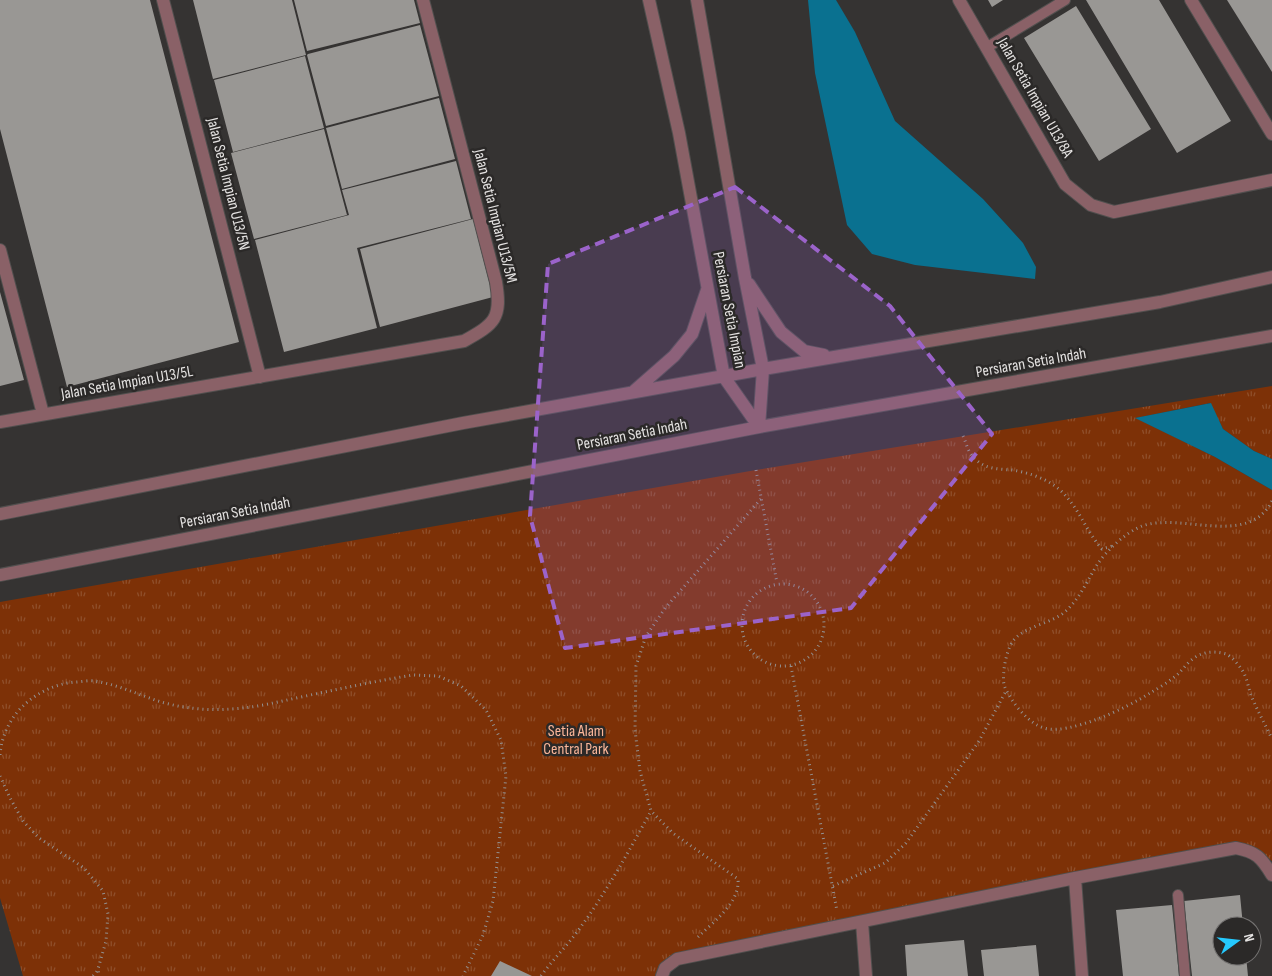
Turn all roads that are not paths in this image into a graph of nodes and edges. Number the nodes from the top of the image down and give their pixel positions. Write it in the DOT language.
graph roads {
  1 [pos="164,0"];
  2 [pos="423,0"];
  3 [pos="648,0"];
  4 [pos="697,0"];
  5 [pos="959,0"];
  6 [pos="1065,0"];
  7 [pos="1191,0"];
  8 [pos="986,48"];
  9 [pos="1272,134"];
  10 [pos="1272,180"];
  11 [pos="0,250"];
  12 [pos="1272,277"];
  13 [pos="745,278"];
  14 [pos="708,286"];
  15 [pos="1272,336"];
  16 [pos="834,357"];
  17 [pos="763,369"];
  18 [pos="260,377"];
  19 [pos="724,377"];
  20 [pos="633,392"];
  21 [pos="43,414"];
  22 [pos="0,422"];
  23 [pos="758,427"];
  24 [pos="0,514"];
  25 [pos="0,575"];
  26 [pos="1272,875"];
  27 [pos="1075,878"];
  28 [pos="1178,895"];
  29 [pos="862,922"];
  30 [pos="662,976"];
  31 [pos="866,976"];
  32 [pos="1082,976"];
  33 [pos="1186,976"];
  1 -- 18 [label="street, Jalan Setia Impian U13/5N"];
  2 -- 18 [label="street, Jalan Setia Impian U13/5M"];
  3 -- 14 [label="street, Persiaran Setia Impian"];
  4 -- 13 [label="street, Persiaran Setia Impian"];
  5 -- 8 [label="street, Jalan Setia Impian U13/8A"];
  6 -- 8 [label="lane"];
  7 -- 9 [label="street"];
  8 -- 10 [label="street, Jalan Setia Impian U13/8A"];
  11 -- 21 [label="street"];
  12 -- 16 [label="street"];
  13 -- 16 [label="street"];
  13 -- 17 [label="street, Persiaran Setia Impian"];
  14 -- 19 [label="street, Persiaran Setia Impian"];
  14 -- 20 [label="street"];
  15 -- 23 [label="street, Persiaran Setia Indah"];
  16 -- 17 [label="street"];
  17 -- 19 [label="street"];
  17 -- 23 [label="street, Persiaran Setia Impian"];
  18 -- 21 [label="street, Jalan Setia Impian U13/5L"];
  19 -- 20 [label="street"];
  19 -- 23 [label="street, Persiaran Setia Impian"];
  20 -- 24 [label="street"];
  21 -- 22 [label="street, Jalan Setia Impian U13/5L"];
  23 -- 25 [label="street, Persiaran Setia Indah"];
  26 -- 27 [label="street"];
  27 -- 29 [label="street"];
  27 -- 32 [label="street"];
  28 -- 33 [label="lane"];
  29 -- 30 [label="street"];
  29 -- 31 [label="street"];
}
